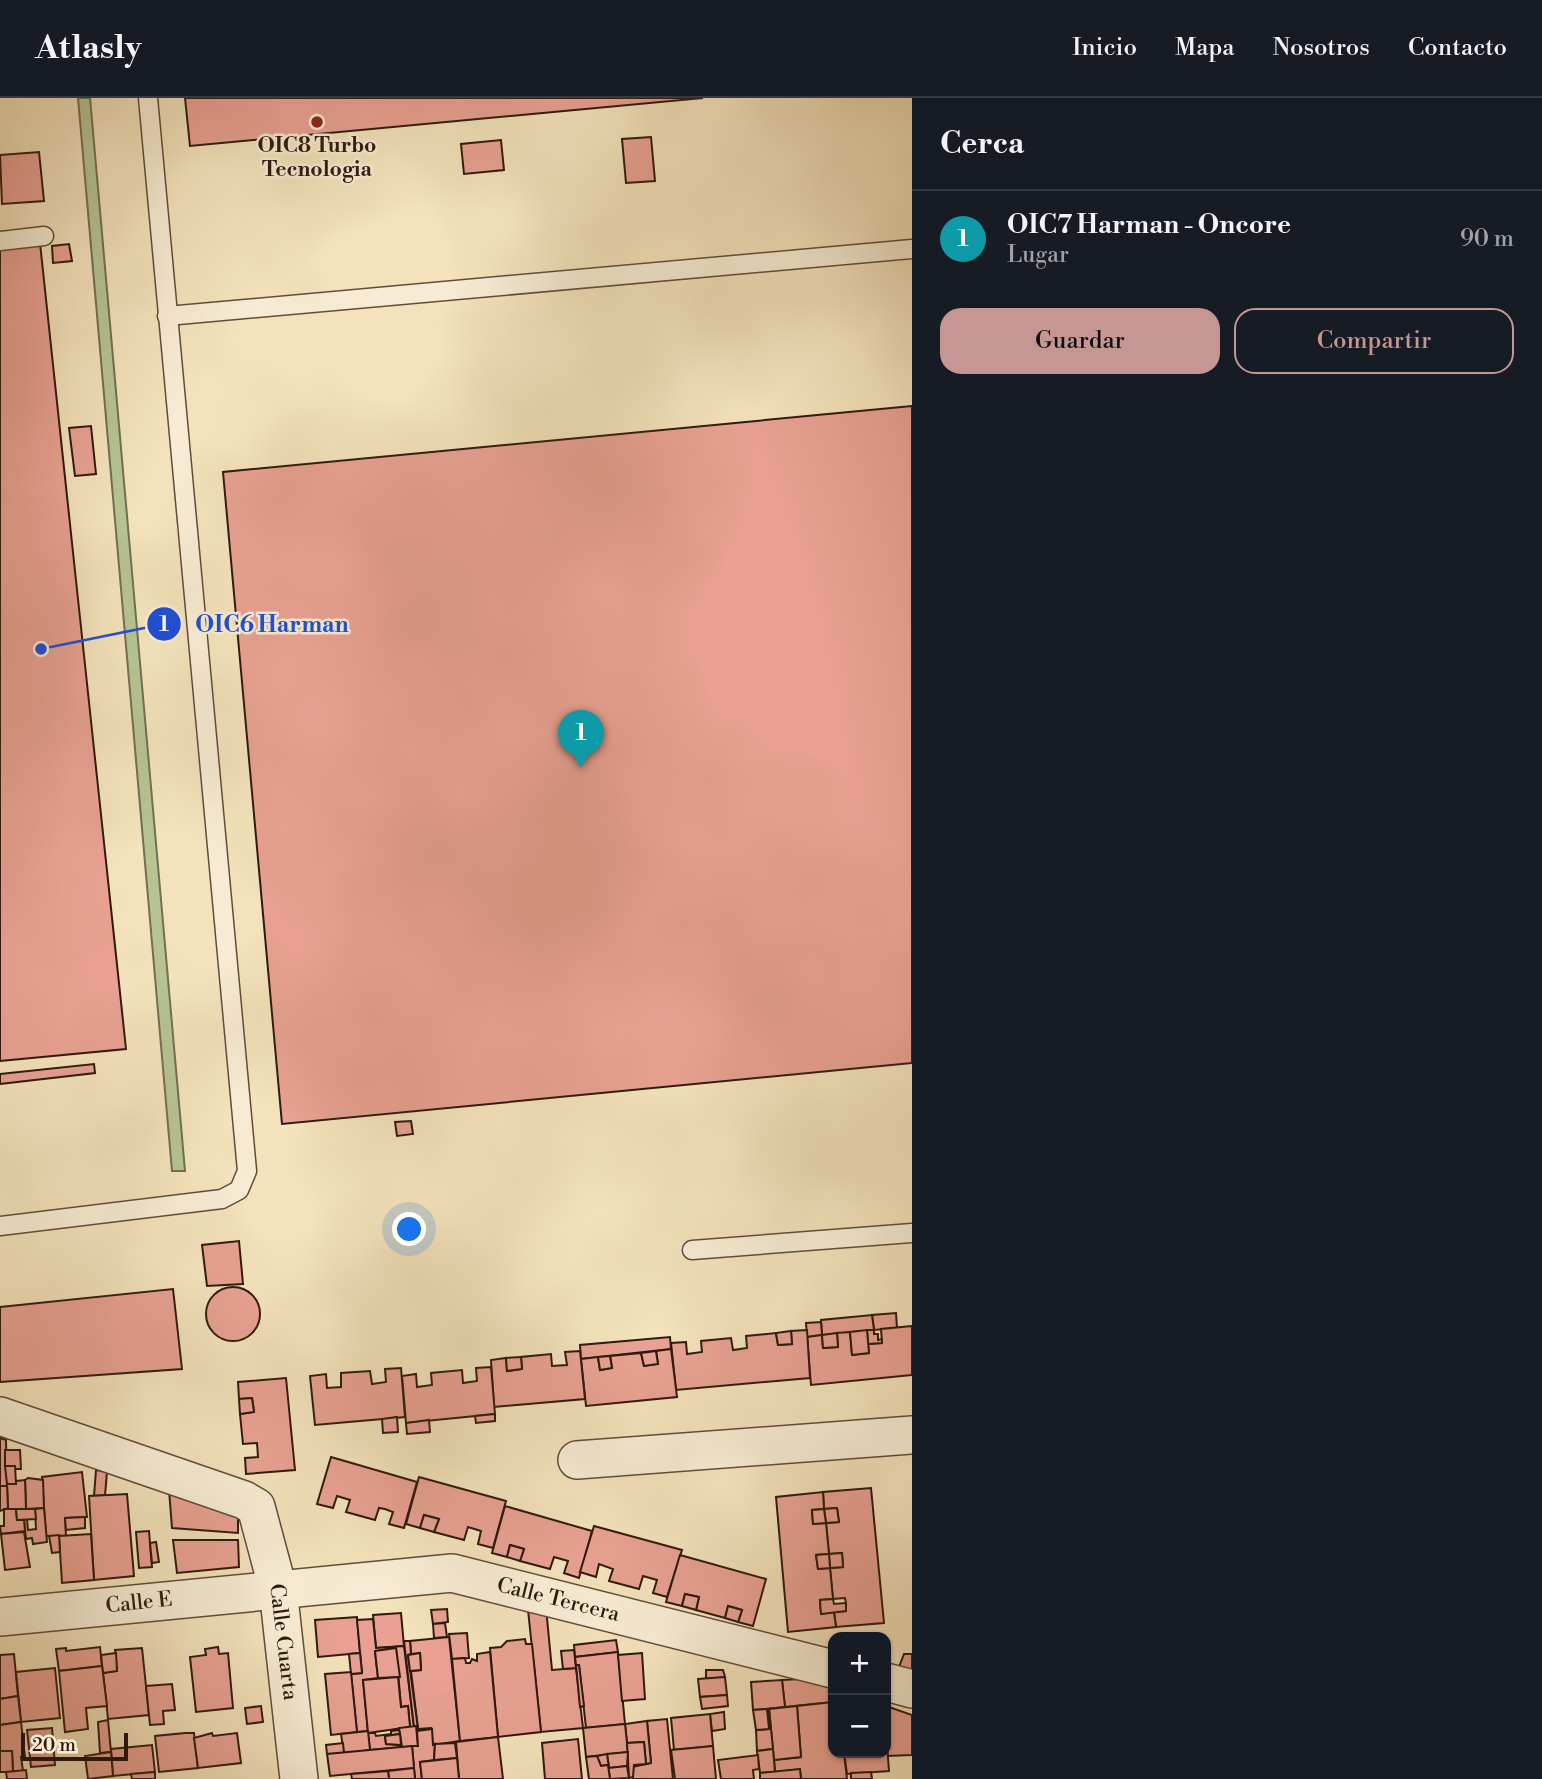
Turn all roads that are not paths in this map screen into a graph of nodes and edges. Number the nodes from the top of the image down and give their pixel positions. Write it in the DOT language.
graph roads {
  1 [pos="148,98"];
  2 [pos="44,236"];
  3 [pos="0,241"];
  4 [pos="912,249"];
  5 [pos="167,316"];
  6 [pos="0,1226"];
  7 [pos="912,1233"];
  8 [pos="692,1250"];
  9 [pos="0,1416"];
  10 [pos="912,1434"];
  11 [pos="577,1461"];
  12 [pos="278,1589"];
  13 [pos="0,1617"];
  14 [pos="828,1668"];
  15 [pos="891,1683"];
  16 [pos="912,1689"];
  17 [pos="299,1779"];
  1 -- 5 [label="lane"];
  2 -- 3 [label="lane"];
  4 -- 5 [label="lane"];
  5 -- 6 [label="lane"];
  7 -- 8 [label="lane"];
  9 -- 12 [label="street, Calle Cuarta"];
  10 -- 11 [label="street"];
  12 -- 13 [label="street, Calle E"];
  12 -- 14 [label="street, Calle Tercera"];
  12 -- 17 [label="street, Calle Cuarta"];
  15 -- 16 [label="street"];
}
